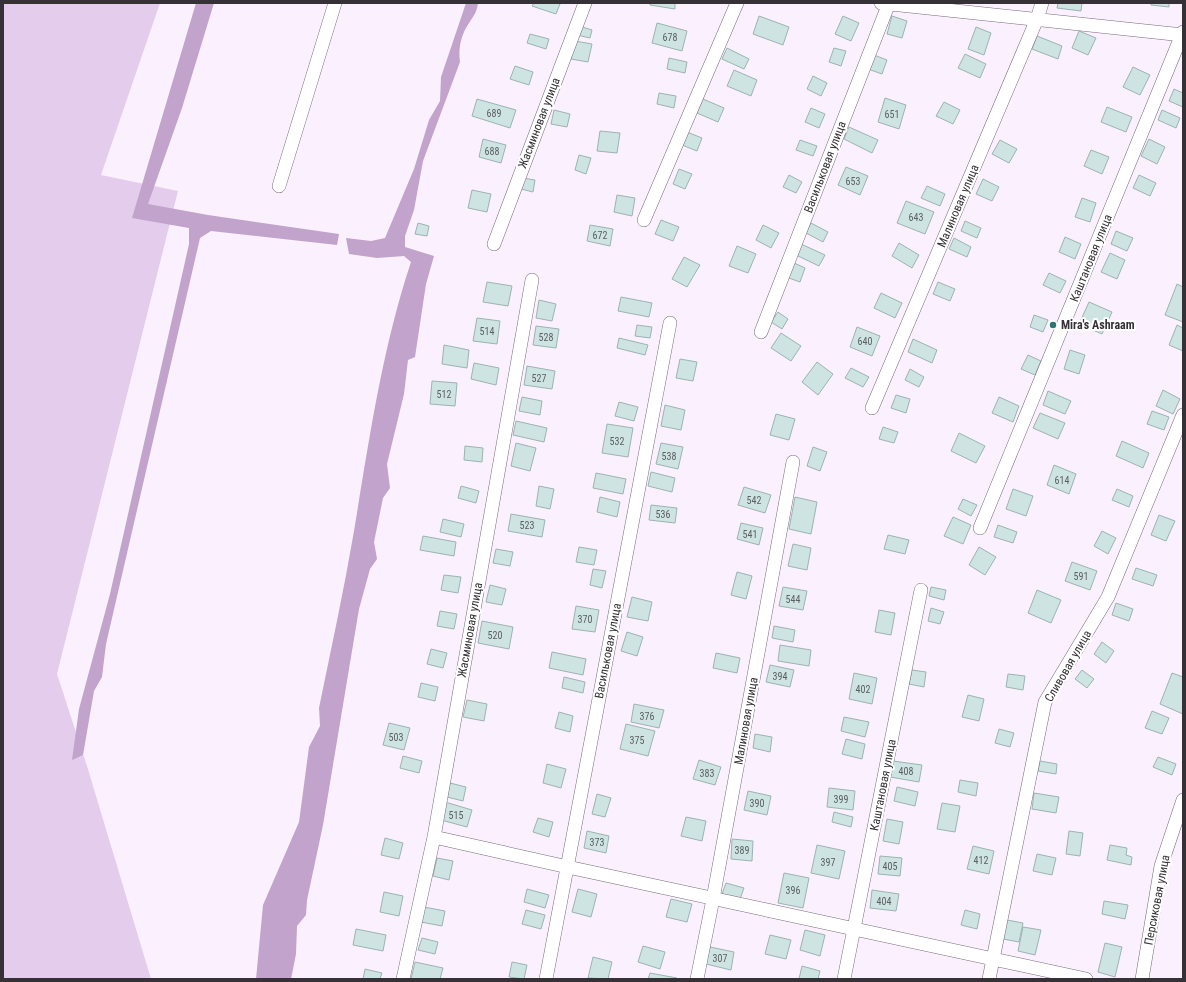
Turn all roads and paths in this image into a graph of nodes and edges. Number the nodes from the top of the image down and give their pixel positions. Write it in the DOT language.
graph roads {
  1 [pos="335,3"];
  2 [pos="585,3"];
  3 [pos="737,3"];
  4 [pos="886,3"];
  5 [pos="1042,3"];
  6 [pos="1037,19"];
  7 [pos="1183,34"];
  8 [pos="279,186"];
  9 [pos="644,220"];
  10 [pos="494,244"];
  11 [pos="532,280"];
  12 [pos="670,323"];
  13 [pos="762,332"];
  14 [pos="872,408"];
  15 [pos="1183,414"];
  16 [pos="793,462"];
  17 [pos="980,528"];
  18 [pos="921,590"];
  19 [pos="1183,800"];
  20 [pos="434,837"];
  21 [pos="566,867"];
  22 [pos="713,899"];
  23 [pos="854,929"];
  24 [pos="993,959"];
  25 [pos="403,979"];
  26 [pos="546,979"];
  27 [pos="697,979"];
  28 [pos="844,979"];
  29 [pos="989,979"];
  30 [pos="1086,979"];
  31 [pos="1142,979"];
  1 -- 8 [label="street"];
  2 -- 10 [label="street, Жасминовая улица"];
  3 -- 9 [label="street"];
  4 -- 6 [label="street"];
  4 -- 13 [label="street, Васильковая улица"];
  5 -- 6 [label="street, Малиновая улица"];
  6 -- 7 [label="street"];
  6 -- 14 [label="street, Малиновая улица"];
  7 -- 17 [label="street, Каштановая улица"];
  11 -- 20 [label="street, Жасминовая улица"];
  12 -- 21 [label="street, Васильковая улица"];
  15 -- 24 [label="street, Сливовая улица"];
  16 -- 22 [label="street, Малиновая улица"];
  18 -- 23 [label="street, Каштановая улица"];
  19 -- 31 [label="street, Персиковая улица"];
  20 -- 21 [label="street"];
  20 -- 25 [label="street, Жасминовая улица"];
  21 -- 22 [label="street"];
  21 -- 26 [label="street, Васильковая улица"];
  22 -- 23 [label="street"];
  22 -- 27 [label="street, Малиновая улица"];
  23 -- 24 [label="street"];
  23 -- 28 [label="street, Каштановая улица"];
  24 -- 29 [label="street, Сливовая улица"];
  24 -- 30 [label="street"];
}
